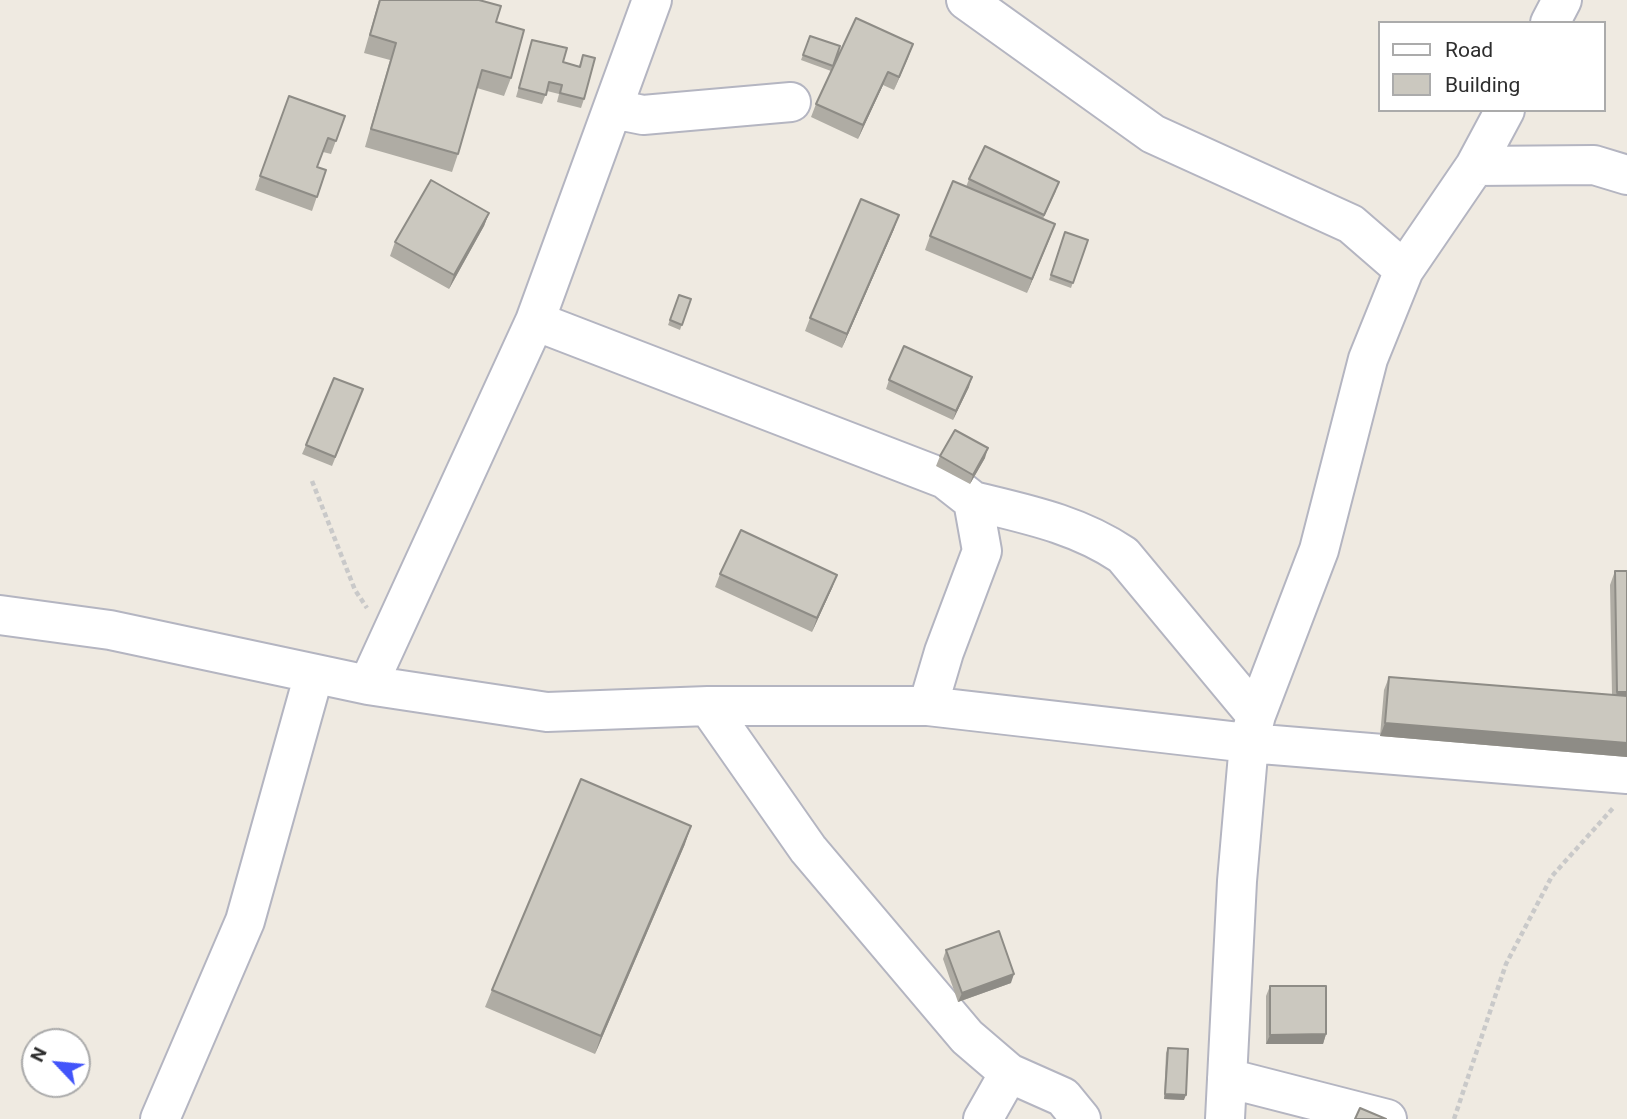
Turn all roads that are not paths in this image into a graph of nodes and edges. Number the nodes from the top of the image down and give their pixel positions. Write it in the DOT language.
graph roads {
  1 [pos="652,0"];
  2 [pos="967,0"];
  3 [pos="1562,0"];
  4 [pos="1551,21"];
  5 [pos="791,102"];
  6 [pos="613,108"];
  7 [pos="1503,112"];
  8 [pos="1475,166"];
  9 [pos="1627,175"];
  10 [pos="1404,270"];
  11 [pos="535,321"];
  12 [pos="972,501"];
  13 [pos="0,615"];
  14 [pos="314,674"];
  15 [pos="368,685"];
  16 [pos="708,706"];
  17 [pos="928,706"];
  18 [pos="1253,729"];
  19 [pos="1622,789"];
  20 [pos="1009,1073"];
  21 [pos="1227,1078"];
  22 [pos="160,1119"];
  23 [pos="983,1119"];
  24 [pos="1081,1119"];
  25 [pos="1225,1119"];
  26 [pos="1387,1119"];
  1 -- 6 [label="street"];
  2 -- 10 [label="street"];
  3 -- 4 [label="street"];
  5 -- 6 [label="street"];
  6 -- 11 [label="street"];
  7 -- 8 [label="street"];
  8 -- 9 [label="street"];
  8 -- 10 [label="street"];
  10 -- 18 [label="street"];
  11 -- 12 [label="street"];
  11 -- 15 [label="street"];
  12 -- 17 [label="street"];
  12 -- 18 [label="street"];
  13 -- 14 [label="street"];
  14 -- 15 [label="street"];
  14 -- 22 [label="street"];
  15 -- 16 [label="street"];
  16 -- 17 [label="street"];
  16 -- 20 [label="street"];
  17 -- 18 [label="street"];
  18 -- 19 [label="street"];
  18 -- 21 [label="street"];
  20 -- 23 [label="street"];
  20 -- 24 [label="street"];
  21 -- 25 [label="street"];
  21 -- 26 [label="street"];
}
